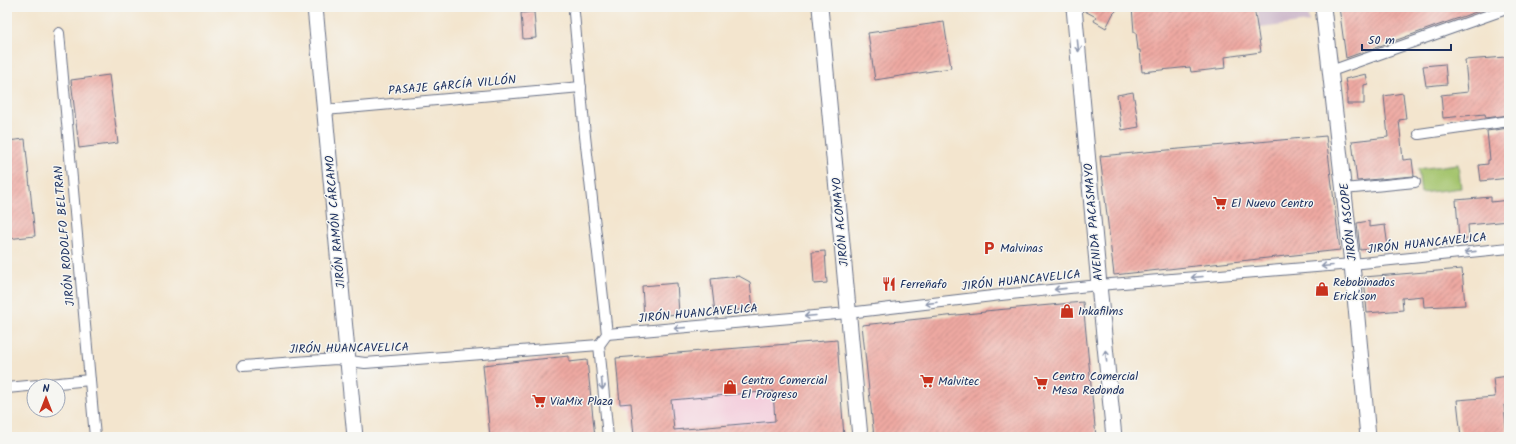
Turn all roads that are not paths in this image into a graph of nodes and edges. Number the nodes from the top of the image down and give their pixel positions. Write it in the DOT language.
graph roads {
  1 [pos="315,7"];
  2 [pos="820,7"];
  3 [pos="1074,7"];
  4 [pos="1323,7"];
  5 [pos="1509,8"];
  6 [pos="574,13"];
  7 [pos="59,33"];
  8 [pos="1331,71"];
  9 [pos="581,87"];
  10 [pos="325,110"];
  11 [pos="1509,121"];
  12 [pos="1419,134"];
  13 [pos="1415,182"];
  14 [pos="1344,189"];
  15 [pos="1509,248"];
  16 [pos="1352,264"];
  17 [pos="1099,285"];
  18 [pos="848,313"];
  19 [pos="607,334"];
  20 [pos="599,345"];
  21 [pos="348,361"];
  22 [pos="243,366"];
  23 [pos="90,380"];
  24 [pos="7,388"];
  25 [pos="96,437"];
  26 [pos="355,437"];
  27 [pos="608,437"];
  28 [pos="860,437"];
  29 [pos="1114,437"];
  30 [pos="1368,437"];
  1 -- 10 [label="street, JIRÓN RAMÓN CÁRCAMO"];
  2 -- 18 [label="street, JIRÓN ACOMAYO"];
  3 -- 17 [label="street, AVENIDA PACASMAYO, one-way"];
  4 -- 8 [label="street, JIRÓN ASCOPE"];
  5 -- 8 [label="street"];
  6 -- 9 [label="street"];
  7 -- 23 [label="street, JIRÓN RODOLFO BELTRAN"];
  8 -- 14 [label="street, JIRÓN ASCOPE"];
  9 -- 10 [label="street, PASAJE GARCÍA VILLÓN"];
  9 -- 19 [label="street"];
  10 -- 21 [label="street, JIRÓN RAMÓN CÁRCAMO"];
  11 -- 12 [label="street"];
  13 -- 14 [label="street"];
  14 -- 16 [label="street, JIRÓN ASCOPE"];
  15 -- 16 [label="street, JIRÓN HUANCAVELICA, one-way"];
  16 -- 17 [label="street, JIRÓN HUANCAVELICA, one-way"];
  16 -- 30 [label="street, JIRÓN ASCOPE"];
  17 -- 18 [label="street, JIRÓN HUANCAVELICA, one-way"];
  29 -- 17 [label="street, AVENIDA PACASMAYO, one-way"];
  18 -- 19 [label="street, JIRÓN HUANCAVELICA, one-way"];
  18 -- 28 [label="street, JIRÓN ACOMAYO"];
  19 -- 20 [label="street"];
  20 -- 21 [label="street, JIRÓN HUANCAVELICA"];
  20 -- 27 [label="street, one-way"];
  21 -- 22 [label="street, JIRÓN HUANCAVELICA"];
  21 -- 26 [label="street, JIRÓN RAMÓN CÁRCAMO"];
  23 -- 24 [label="street"];
  23 -- 25 [label="street, JIRÓN RODOLFO BELTRAN"];
}
